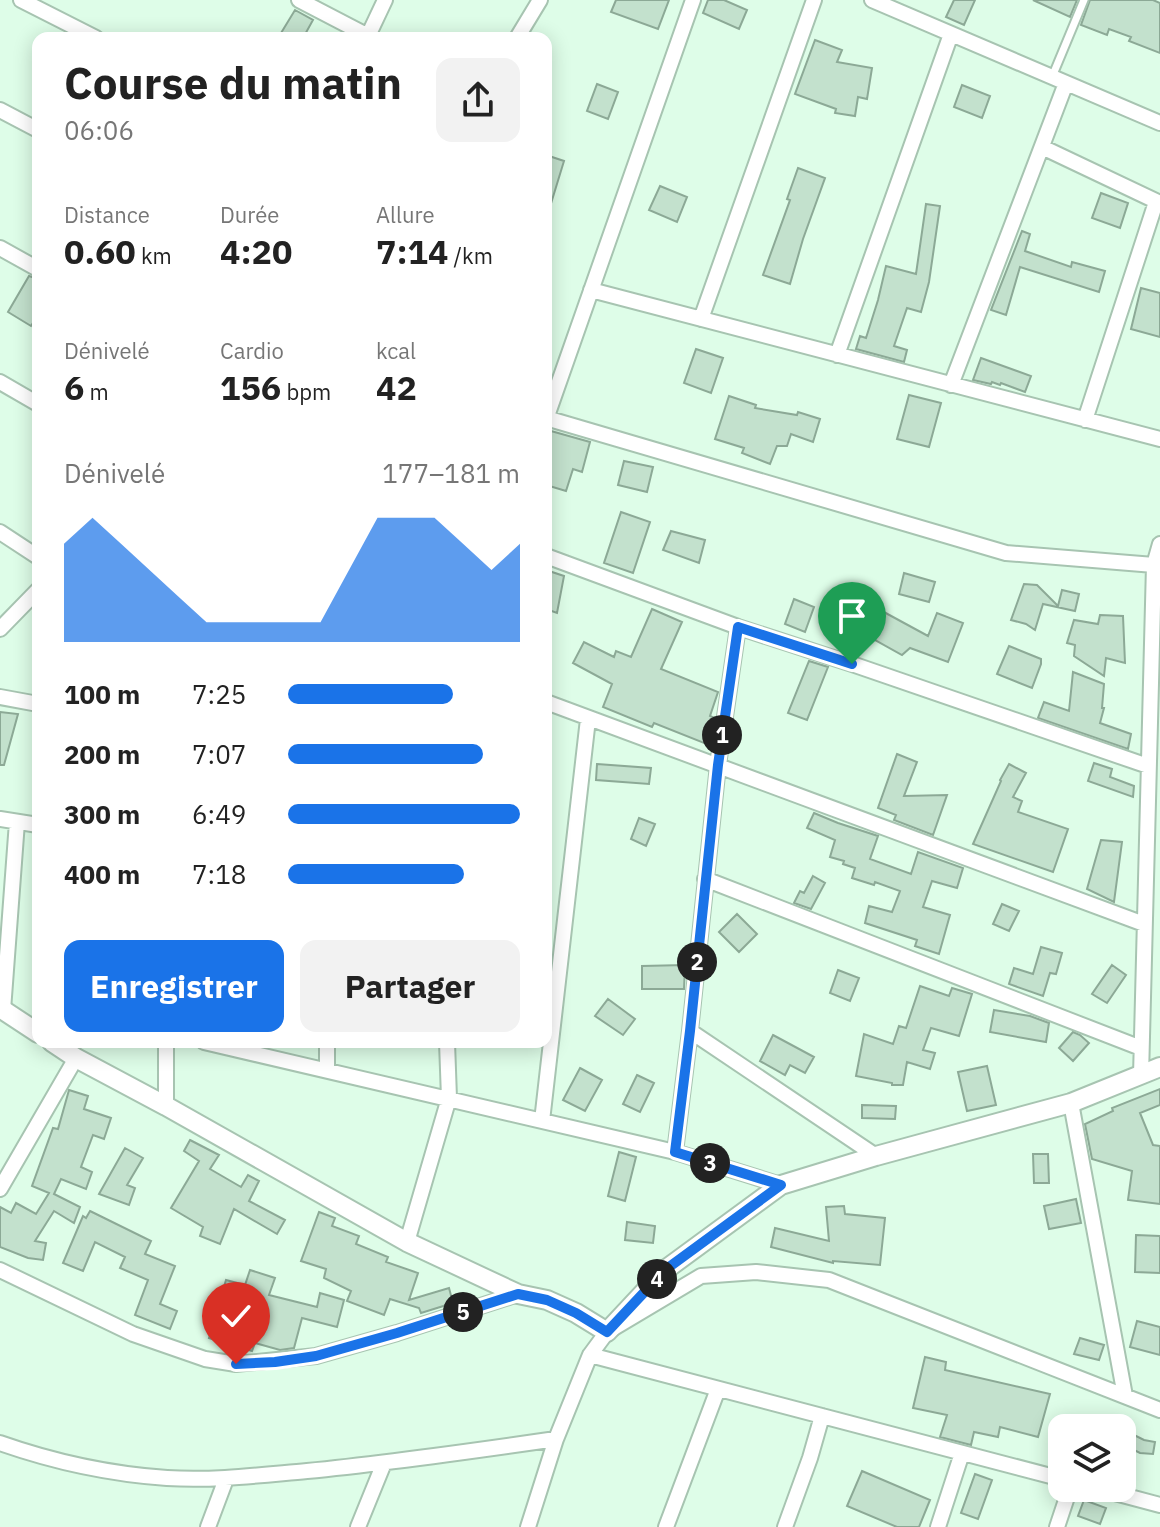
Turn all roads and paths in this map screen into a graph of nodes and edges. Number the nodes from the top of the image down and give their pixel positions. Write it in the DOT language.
graph roads {
  1 [pos="299,0"];
  2 [pos="385,0"];
  3 [pos="540,0"];
  4 [pos="693,0"];
  5 [pos="814,0"];
  6 [pos="872,0"];
  7 [pos="1084,0"];
  8 [pos="30,2"];
  9 [pos="85,32"];
  10 [pos="360,32"];
  11 [pos="372,32"];
  12 [pos="521,32"];
  13 [pos="951,34"];
  14 [pos="1059,80"];
  15 [pos="0,110"];
  16 [pos="1160,123"];
  17 [pos="32,127"];
  18 [pos="1042,147"];
  19 [pos="1158,203"];
  20 [pos="0,248"];
  21 [pos="32,266"];
  22 [pos="591,290"];
  23 [pos="701,319"];
  24 [pos="837,355"];
  25 [pos="0,382"];
  26 [pos="951,385"];
  27 [pos="32,401"];
  28 [pos="552,401"];
  29 [pos="552,420"];
  30 [pos="1085,420"];
  31 [pos="1160,439"];
  32 [pos="0,532"];
  33 [pos="1160,544"];
  34 [pos="32,553"];
  35 [pos="552,558"];
  36 [pos="1154,565"];
  37 [pos="32,596"];
  38 [pos="1157,596"];
  39 [pos="738,627"];
  40 [pos="0,629"];
  41 [pos="0,697"];
  42 [pos="32,703"];
  43 [pos="552,704"];
  44 [pos="588,719"];
  45 [pos="718,765"];
  46 [pos="1148,766"];
  47 [pos="0,819"];
  48 [pos="17,822"];
  49 [pos="32,824"];
  50 [pos="705,879"];
  51 [pos="1144,924"];
  52 [pos="2,1009"];
  53 [pos="32,1029"];
  54 [pos="690,1031"];
  55 [pos="552,1034"];
  56 [pos="61,1048"];
  57 [pos="166,1048"];
  58 [pos="230,1048"];
  59 [pos="327,1048"];
  60 [pos="447,1048"];
  61 [pos="550,1048"];
  62 [pos="1141,1048"];
  63 [pos="76,1058"];
  64 [pos="1160,1067"];
  65 [pos="327,1070"];
  66 [pos="1141,1076"];
  67 [pos="449,1098"];
  68 [pos="1071,1103"];
  69 [pos="166,1106"];
  70 [pos="542,1121"];
  71 [pos="675,1152"];
  72 [pos="876,1156"];
  73 [pos="781,1185"];
  74 [pos="0,1189"];
  75 [pos="407,1242"];
  76 [pos="0,1270"];
  77 [pos="518,1294"];
  78 [pos="607,1332"];
  79 [pos="590,1355"];
  80 [pos="718,1389"];
  81 [pos="1125,1396"];
  82 [pos="1160,1410"];
  83 [pos="822,1416"];
  84 [pos="556,1439"];
  85 [pos="0,1443"];
  86 [pos="962,1453"];
  87 [pos="384,1463"];
  88 [pos="1048,1475"];
  89 [pos="226,1479"];
  90 [pos="1136,1499"];
  91 [pos="1065,1502"];
  92 [pos="1160,1505"];
  93 [pos="208,1527"];
  94 [pos="358,1527"];
  95 [pos="528,1527"];
  96 [pos="666,1527"];
  97 [pos="785,1527"];
  98 [pos="938,1527"];
  99 [pos="1057,1527"];
  1 -- 10 [label="street"];
  2 -- 11 [label="street"];
  3 -- 12 [label="street"];
  4 -- 22 [label="street"];
  5 -- 23 [label="street"];
  6 -- 13 [label="street"];
  7 -- 14 [label="lane"];
  8 -- 9 [label="street"];
  13 -- 14 [label="street"];
  13 -- 24 [label="street"];
  14 -- 16 [label="street"];
  14 -- 18 [label="street"];
  15 -- 17 [label="street"];
  18 -- 19 [label="street"];
  18 -- 26 [label="street"];
  19 -- 30 [label="street"];
  20 -- 21 [label="street"];
  22 -- 23 [label="street"];
  22 -- 28 [label="street"];
  23 -- 24 [label="street"];
  24 -- 26 [label="street"];
  25 -- 27 [label="street"];
  26 -- 30 [label="street"];
  29 -- 36 [label="street"];
  30 -- 31 [label="street"];
  32 -- 34 [label="street"];
  33 -- 36 [label="street"];
  35 -- 39 [label="street"];
  36 -- 38 [label="street"];
  37 -- 40 [label="street"];
  38 -- 46 [label="street"];
  39 -- 45 [label="street"];
  39 -- 46 [label="street"];
  41 -- 42 [label="street"];
  43 -- 44 [label="street"];
  44 -- 45 [label="street"];
  44 -- 55 [label="street"];
  45 -- 50 [label="street"];
  45 -- 51 [label="street"];
  46 -- 51 [label="street"];
  47 -- 48 [label="street"];
  48 -- 49 [label="street"];
  48 -- 52 [label="street"];
  50 -- 54 [label="street"];
  50 -- 62 [label="street"];
  51 -- 62 [label="street"];
  52 -- 53 [label="street"];
  54 -- 71 [label="street"];
  54 -- 72 [label="street"];
  56 -- 63 [label="street"];
  57 -- 69 [label="street"];
  58 -- 65 [label="street"];
  59 -- 65 [label="street"];
  60 -- 67 [label="street"];
  61 -- 70 [label="street"];
  62 -- 66 [label="street"];
  63 -- 69 [label="street"];
  63 -- 74 [label="street"];
  64 -- 66 [label="street"];
  65 -- 67 [label="street"];
  66 -- 68 [label="street"];
  67 -- 70 [label="street"];
  67 -- 75 [label="street"];
  68 -- 72 [label="street"];
  68 -- 81 [label="street"];
  69 -- 75 [label="street"];
  70 -- 71 [label="street"];
  71 -- 73 [label="street"];
  72 -- 73 [label="street"];
  73 -- 78 [label="street"];
  75 -- 77 [label="street"];
  76 -- 77 [label="street"];
  77 -- 78 [label="street"];
  78 -- 79 [label="street"];
  78 -- 81 [label="street"];
  79 -- 80 [label="street"];
  79 -- 84 [label="street"];
  80 -- 83 [label="street"];
  80 -- 96 [label="street"];
  81 -- 82 [label="street"];
  83 -- 86 [label="street"];
  83 -- 97 [label="street"];
  84 -- 87 [label="street"];
  84 -- 95 [label="street"];
  85 -- 89 [label="street"];
  86 -- 88 [label="street"];
  86 -- 98 [label="street"];
  87 -- 89 [label="street"];
  87 -- 94 [label="street"];
  89 -- 93 [label="street"];
  90 -- 92 [label="street"];
  91 -- 99 [label="street"];
}
